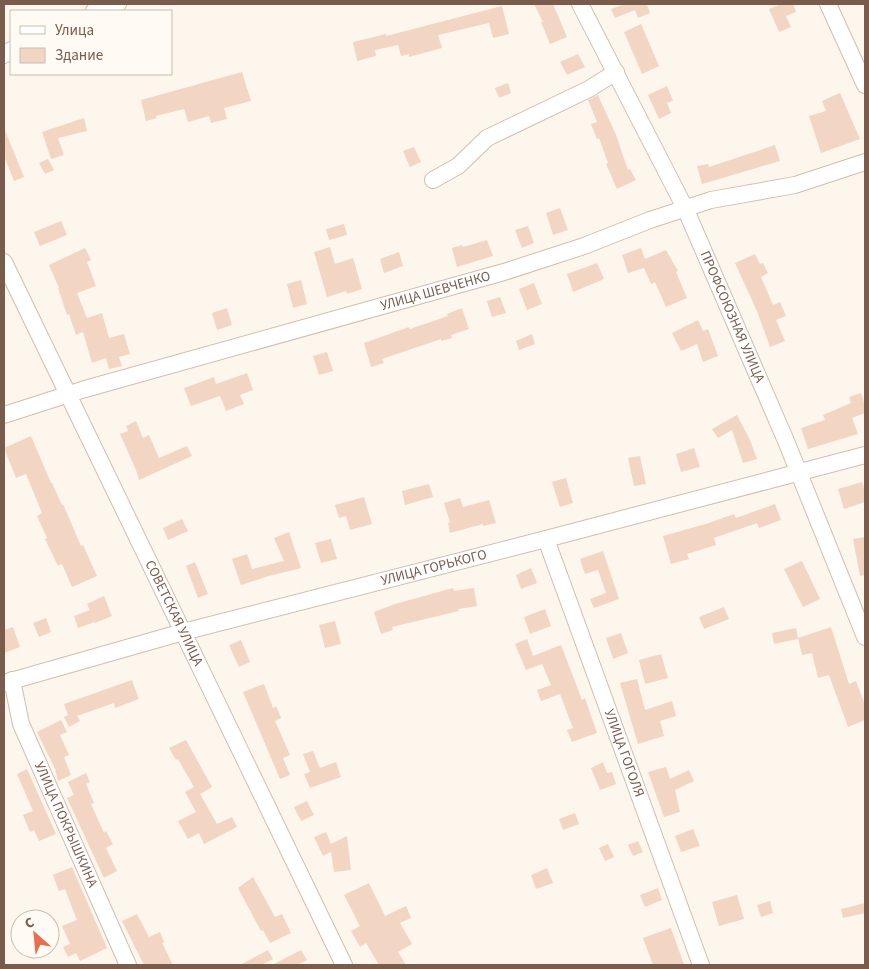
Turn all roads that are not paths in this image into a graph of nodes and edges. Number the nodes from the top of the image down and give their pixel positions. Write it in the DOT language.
graph roads {
  1 [pos="118,4"];
  2 [pos="580,4"];
  3 [pos="828,4"];
  4 [pos="97,10"];
  5 [pos="616,72"];
  6 [pos="865,85"];
  7 [pos="865,162"];
  8 [pos="433,180"];
  9 [pos="685,208"];
  10 [pos="4,262"];
  11 [pos="69,394"];
  12 [pos="4,415"];
  13 [pos="865,455"];
  14 [pos="799,473"];
  15 [pos="546,540"];
  16 [pos="183,632"];
  17 [pos="865,637"];
  18 [pos="8,682"];
  19 [pos="128,965"];
  20 [pos="344,965"];
  21 [pos="701,965"];
  1 -- 4 [label="street"];
  2 -- 5 [label="street, ПРОФСОЮЗНАЯ УЛИЦА"];
  3 -- 6 [label="street"];
  5 -- 8 [label="street"];
  5 -- 9 [label="street, ПРОФСОЮЗНАЯ УЛИЦА"];
  7 -- 9 [label="street, УЛИЦА ШЕВЧЕНКО"];
  9 -- 11 [label="street, УЛИЦА ШЕВЧЕНКО"];
  9 -- 14 [label="street, ПРОФСОЮЗНАЯ УЛИЦА"];
  10 -- 11 [label="street, СОВЕТСКАЯ УЛИЦА"];
  11 -- 12 [label="street, УЛИЦА ШЕВЧЕНКО"];
  11 -- 16 [label="street, СОВЕТСКАЯ УЛИЦА"];
  13 -- 14 [label="street, УЛИЦА ГОРЬКОГО"];
  14 -- 15 [label="street, УЛИЦА ГОРЬКОГО"];
  14 -- 17 [label="street, ПРОФСОЮЗНАЯ УЛИЦА"];
  15 -- 16 [label="street, УЛИЦА ГОРЬКОГО"];
  15 -- 21 [label="street, УЛИЦА ГОГОЛЯ"];
  16 -- 18 [label="street, УЛИЦА ГОРЬКОГО"];
  16 -- 20 [label="street, СОВЕТСКАЯ УЛИЦА"];
  18 -- 19 [label="street, УЛИЦА ПОКРЫШКИНА"];
}
